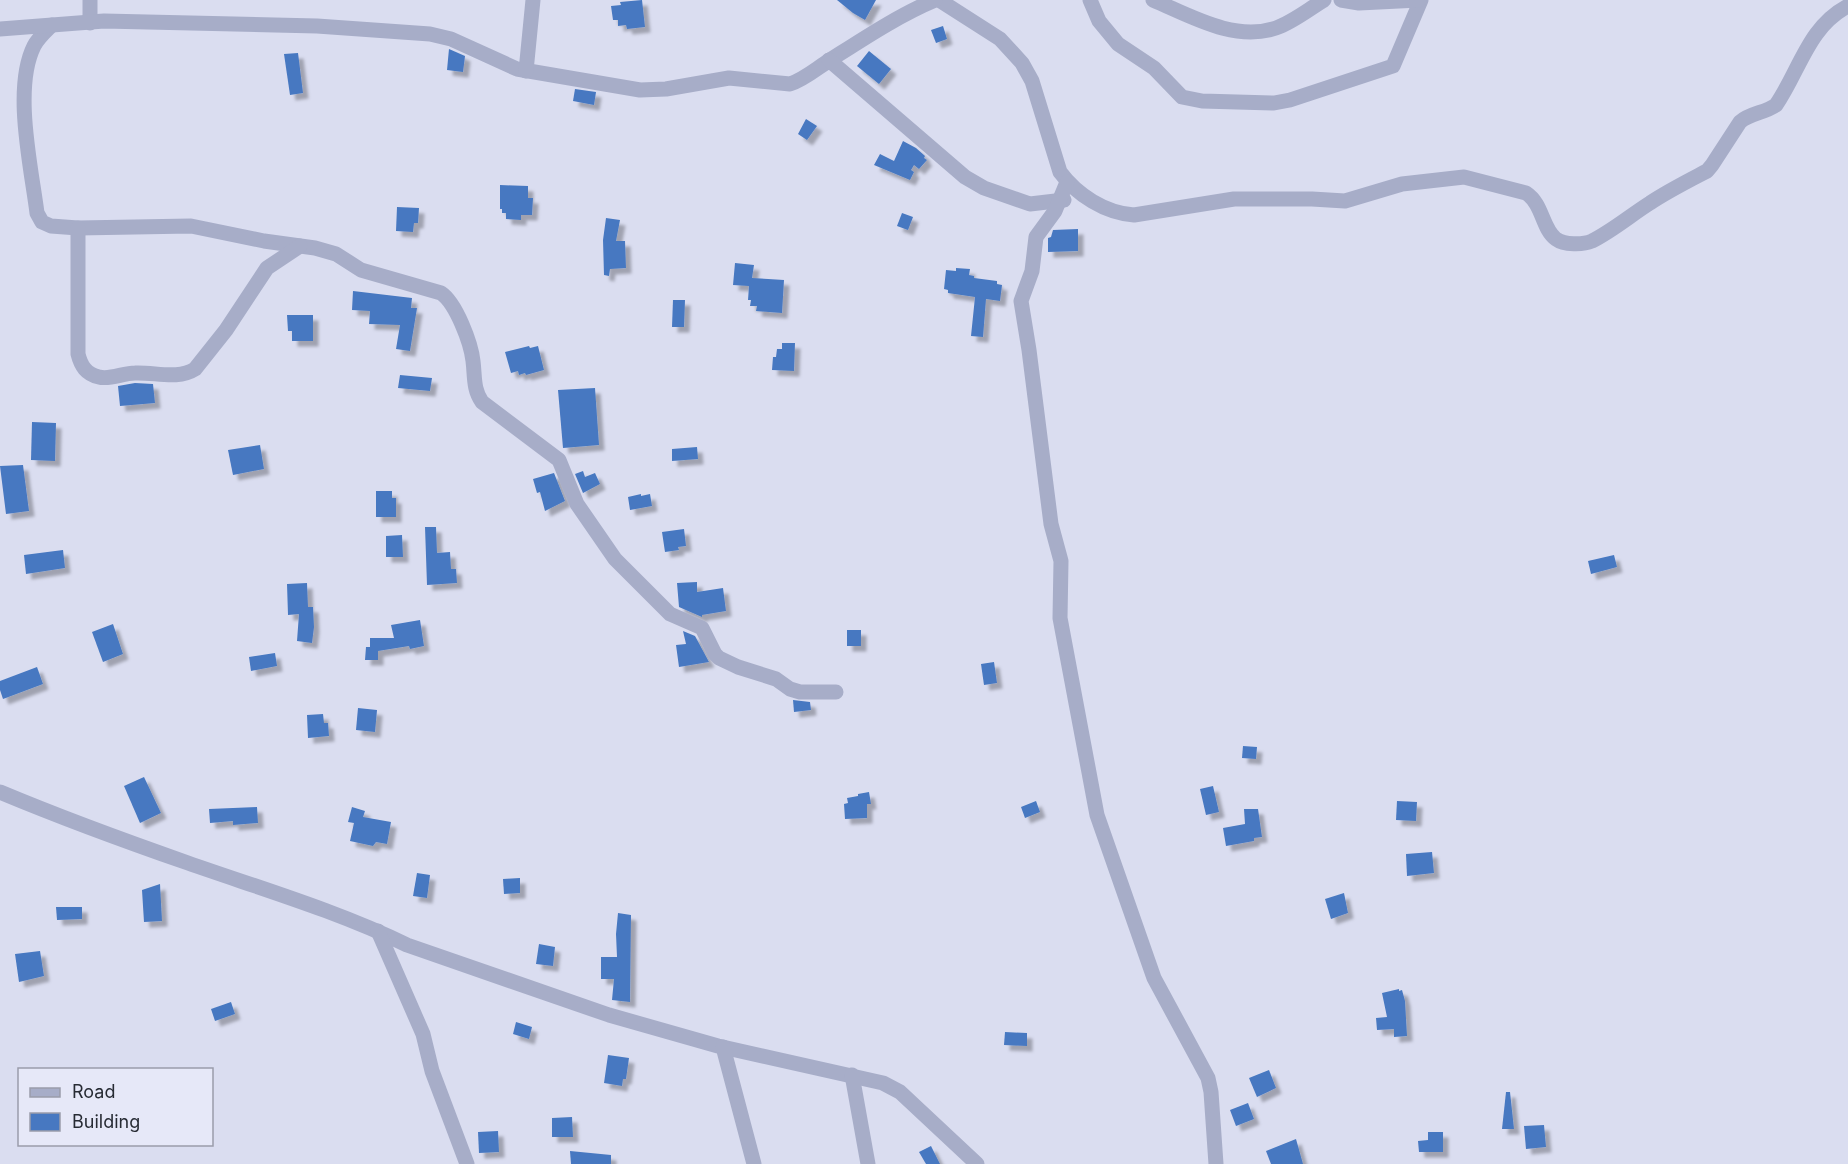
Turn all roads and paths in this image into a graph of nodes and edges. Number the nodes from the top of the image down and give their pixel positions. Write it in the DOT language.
graph roads {
  1 [pos="90,0"];
  2 [pos="533,0"];
  3 [pos="937,0"];
  4 [pos="1090,0"];
  5 [pos="1153,0"];
  6 [pos="1324,0"];
  7 [pos="1341,0"];
  8 [pos="1420,0"];
  9 [pos="917,4"];
  10 [pos="1848,6"];
  11 [pos="90,23"];
  12 [pos="52,25"];
  13 [pos="0,29"];
  14 [pos="829,60"];
  15 [pos="525,70"];
  16 [pos="1067,182"];
  17 [pos="1083,196"];
  18 [pos="1060,201"];
  19 [pos="78,228"];
  20 [pos="300,246"];
  21 [pos="836,692"];
  22 [pos="0,792"];
  23 [pos="378,931"];
  24 [pos="723,1047"];
  25 [pos="852,1075"];
  26 [pos="466,1164"];
  27 [pos="754,1164"];
  28 [pos="868,1164"];
  29 [pos="977,1164"];
  30 [pos="1216,1164"];
  1 -- 11 [label="street"];
  2 -- 15 [label="street"];
  3 -- 9 [label="street"];
  3 -- 16 [label="street"];
  4 -- 8 [label="street"];
  5 -- 6 [label="street"];
  7 -- 8 [label="street"];
  9 -- 14 [label="street"];
  10 -- 17 [label="street"];
  11 -- 12 [label="street"];
  11 -- 15 [label="street"];
  12 -- 13 [label="street"];
  12 -- 19 [label="street"];
  14 -- 15 [label="street"];
  14 -- 18 [label="street"];
  16 -- 17 [label="street"];
  16 -- 18 [label="street"];
  17 -- 18 [label="street"];
  18 -- 30 [label="street"];
  19 -- 20 [label="street"];
  19 -- 20 [label="street"];
  20 -- 21 [label="street"];
  22 -- 23 [label="street"];
  23 -- 24 [label="street"];
  23 -- 26 [label="street"];
  24 -- 25 [label="street"];
  24 -- 27 [label="street"];
  25 -- 28 [label="street"];
  25 -- 29 [label="street"];
}
